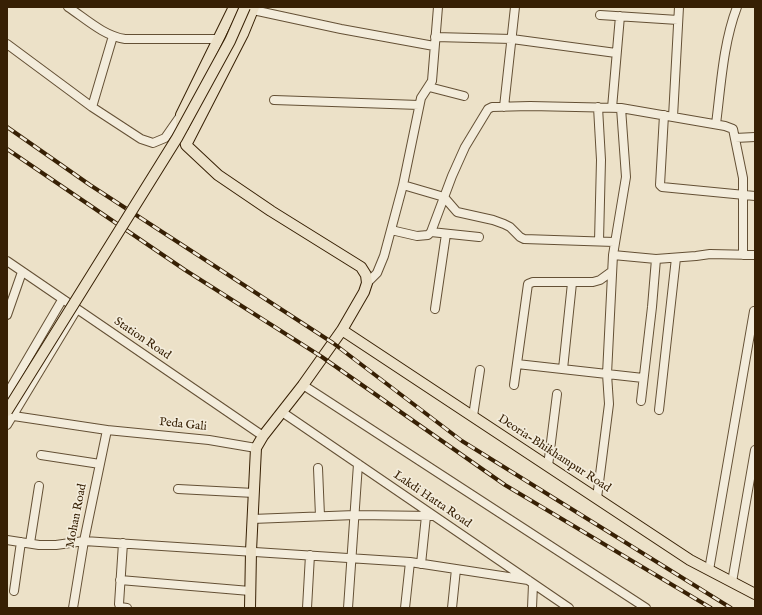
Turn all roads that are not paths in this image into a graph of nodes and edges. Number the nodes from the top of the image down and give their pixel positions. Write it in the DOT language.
graph roads {
  1 [pos="68,7"];
  2 [pos="234,7"];
  3 [pos="438,7"];
  4 [pos="515,7"];
  5 [pos="679,7"];
  6 [pos="737,7"];
  7 [pos="251,8"];
  8 [pos="600,15"];
  9 [pos="620,16"];
  10 [pos="678,20"];
  11 [pos="113,36"];
  12 [pos="435,37"];
  13 [pos="512,39"];
  14 [pos="218,40"];
  15 [pos="7,44"];
  16 [pos="434,46"];
  17 [pos="616,53"];
  18 [pos="429,87"];
  19 [pos="464,96"];
  20 [pos="274,100"];
  21 [pos="420,105"];
  22 [pos="92,107"];
  23 [pos="504,107"];
  24 [pos="598,107"];
  25 [pos="612,108"];
  26 [pos="621,108"];
  27 [pos="181,115"];
  28 [pos="664,115"];
  29 [pos="673,117"];
  30 [pos="716,124"];
  31 [pos="736,138"];
  32 [pos="755,138"];
  33 [pos="186,145"];
  34 [pos="403,185"];
  35 [pos="744,195"];
  36 [pos="755,196"];
  37 [pos="444,197"];
  38 [pos="391,230"];
  39 [pos="431,232"];
  40 [pos="446,234"];
  41 [pos="479,238"];
  42 [pos="599,241"];
  43 [pos="614,242"];
  44 [pos="613,255"];
  45 [pos="755,255"];
  46 [pos="743,256"];
  47 [pos="676,258"];
  48 [pos="656,259"];
  49 [pos="7,261"];
  50 [pos="22,272"];
  51 [pos="611,272"];
  52 [pos="367,283"];
  53 [pos="572,283"];
  54 [pos="62,300"];
  55 [pos="77,310"];
  56 [pos="435,310"];
  57 [pos="754,311"];
  58 [pos="7,315"];
  59 [pos="342,330"];
  60 [pos="516,364"];
  61 [pos="563,369"];
  62 [pos="480,370"];
  63 [pos="607,374"];
  64 [pos="643,378"];
  65 [pos="303,385"];
  66 [pos="514,385"];
  67 [pos="7,394"];
  68 [pos="557,394"];
  69 [pos="641,401"];
  70 [pos="658,410"];
  71 [pos="282,412"];
  72 [pos="9,414"];
  73 [pos="472,416"];
  74 [pos="7,425"];
  75 [pos="107,430"];
  76 [pos="263,436"];
  77 [pos="256,448"];
  78 [pos="755,450"];
  79 [pos="41,455"];
  80 [pos="100,464"];
  81 [pos="358,464"];
  82 [pos="548,466"];
  83 [pos="318,468"];
  84 [pos="38,486"];
  85 [pos="178,489"];
  86 [pos="254,493"];
  87 [pos="597,498"];
  88 [pos="355,515"];
  89 [pos="320,516"];
  90 [pos="430,516"];
  91 [pos="252,519"];
  92 [pos="7,540"];
  93 [pos="84,541"];
  94 [pos="21,542"];
  95 [pos="30,543"];
  96 [pos="123,544"];
  97 [pos="251,551"];
  98 [pos="310,555"];
  99 [pos="353,558"];
  100 [pos="410,562"];
  101 [pos="421,564"];
  102 [pos="456,569"];
  103 [pos="709,570"];
  104 [pos="120,580"];
  105 [pos="531,582"];
  106 [pos="732,582"];
  107 [pos="14,591"];
  108 [pos="250,591"];
  109 [pos="755,594"];
  110 [pos="73,608"];
  111 [pos="127,608"];
  112 [pos="250,608"];
  113 [pos="307,608"];
  114 [pos="348,608"];
  115 [pos="405,608"];
  116 [pos="452,608"];
  117 [pos="532,608"];
  118 [pos="569,608"];
  119 [pos="646,608"];
  1 -- 11 [label="street"];
  2 -- 14 [label="main road"];
  3 -- 12 [label="street"];
  4 -- 13 [label="street"];
  5 -- 10 [label="street"];
  6 -- 30 [label="street"];
  7 -- 16 [label="street"];
  7 -- 33 [label="main road"];
  7 -- 72 [label="main road, bridge"];
  8 -- 9 [label="street"];
  9 -- 10 [label="street"];
  9 -- 17 [label="street"];
  10 -- 29 [label="street"];
  11 -- 14 [label="street"];
  11 -- 22 [label="street"];
  12 -- 13 [label="street"];
  12 -- 16 [label="street"];
  13 -- 17 [label="street"];
  13 -- 23 [label="street"];
  14 -- 27 [label="main road"];
  15 -- 22 [label="street"];
  16 -- 18 [label="street"];
  17 -- 25 [label="street"];
  18 -- 19 [label="street"];
  18 -- 21 [label="street"];
  20 -- 21 [label="street"];
  21 -- 34 [label="street"];
  22 -- 27 [label="street"];
  23 -- 24 [label="street"];
  23 -- 37 [label="street"];
  24 -- 25 [label="street"];
  24 -- 42 [label="street"];
  25 -- 26 [label="street"];
  26 -- 28 [label="street"];
  26 -- 43 [label="street"];
  27 -- 33 [label="main road"];
  28 -- 29 [label="street"];
  28 -- 35 [label="street"];
  29 -- 30 [label="street"];
  30 -- 31 [label="street"];
  31 -- 32 [label="street"];
  31 -- 35 [label="street"];
  33 -- 52 [label="main road"];
  34 -- 37 [label="street"];
  34 -- 38 [label="street"];
  35 -- 36 [label="street"];
  35 -- 46 [label="street"];
  37 -- 39 [label="street"];
  37 -- 42 [label="street"];
  38 -- 39 [label="street"];
  38 -- 52 [label="street"];
  39 -- 40 [label="street"];
  40 -- 41 [label="street"];
  40 -- 56 [label="street"];
  42 -- 43 [label="street"];
  43 -- 44 [label="street"];
  44 -- 48 [label="street"];
  44 -- 51 [label="street"];
  45 -- 46 [label="street"];
  46 -- 47 [label="street"];
  47 -- 48 [label="street"];
  47 -- 70 [label="street"];
  48 -- 64 [label="street"];
  49 -- 50 [label="street, Station Road"];
  50 -- 54 [label="street, Station Road"];
  50 -- 58 [label="street"];
  51 -- 53 [label="street"];
  51 -- 63 [label="street"];
  52 -- 59 [label="main road"];
  53 -- 60 [label="street"];
  53 -- 61 [label="street"];
  54 -- 55 [label="street, Station Road"];
  54 -- 67 [label="street"];
  55 -- 72 [label="street"];
  55 -- 76 [label="street, Station Road"];
  57 -- 103 [label="street"];
  59 -- 65 [label="main road"];
  59 -- 73 [label="main road, Deoria-Bhikhampur Road"];
  60 -- 61 [label="street"];
  60 -- 66 [label="street"];
  61 -- 63 [label="street"];
  62 -- 73 [label="street"];
  63 -- 64 [label="street"];
  63 -- 87 [label="street"];
  64 -- 69 [label="street"];
  65 -- 71 [label="main road"];
  65 -- 119 [label="street"];
  68 -- 82 [label="street"];
  71 -- 76 [label="main road"];
  71 -- 81 [label="street, Lakdi Hatta Road"];
  72 -- 74 [label="street"];
  72 -- 75 [label="street, Peda Gali"];
  73 -- 82 [label="main road, Deoria-Bhikhampur Road"];
  75 -- 77 [label="street, Peda Gali"];
  75 -- 80 [label="street, Mohan Road"];
  76 -- 77 [label="main road"];
  77 -- 86 [label="main road"];
  78 -- 106 [label="street"];
  79 -- 80 [label="street"];
  80 -- 93 [label="street, Mohan Road"];
  81 -- 88 [label="street"];
  81 -- 90 [label="street, Lakdi Hatta Road"];
  82 -- 87 [label="main road, Deoria-Bhikhampur Road"];
  83 -- 89 [label="street"];
  84 -- 95 [label="street"];
  85 -- 86 [label="street"];
  86 -- 91 [label="main road"];
  87 -- 103 [label="main road, Deoria-Bhikhampur Road"];
  88 -- 89 [label="street"];
  88 -- 90 [label="street"];
  88 -- 99 [label="street"];
  89 -- 91 [label="street"];
  90 -- 101 [label="street"];
  90 -- 105 [label="street, Lakdi Hatta Road"];
  91 -- 97 [label="main road"];
  92 -- 94 [label="street"];
  93 -- 95 [label="street"];
  93 -- 96 [label="street"];
  93 -- 110 [label="street, Mohan Road"];
  94 -- 95 [label="street"];
  94 -- 107 [label="street"];
  96 -- 97 [label="street"];
  96 -- 104 [label="street"];
  97 -- 98 [label="street"];
  97 -- 108 [label="main road"];
  98 -- 99 [label="street"];
  98 -- 113 [label="street"];
  99 -- 100 [label="street"];
  99 -- 114 [label="street"];
  100 -- 101 [label="street"];
  100 -- 115 [label="street"];
  101 -- 102 [label="street"];
  102 -- 105 [label="street"];
  102 -- 116 [label="street"];
  103 -- 106 [label="main road, Deoria-Bhikhampur Road"];
  104 -- 108 [label="street"];
  104 -- 111 [label="street"];
  105 -- 117 [label="street"];
  105 -- 118 [label="street, Lakdi Hatta Road"];
  106 -- 109 [label="main road, Deoria-Bhikhampur Road"];
  108 -- 112 [label="main road"];
}
